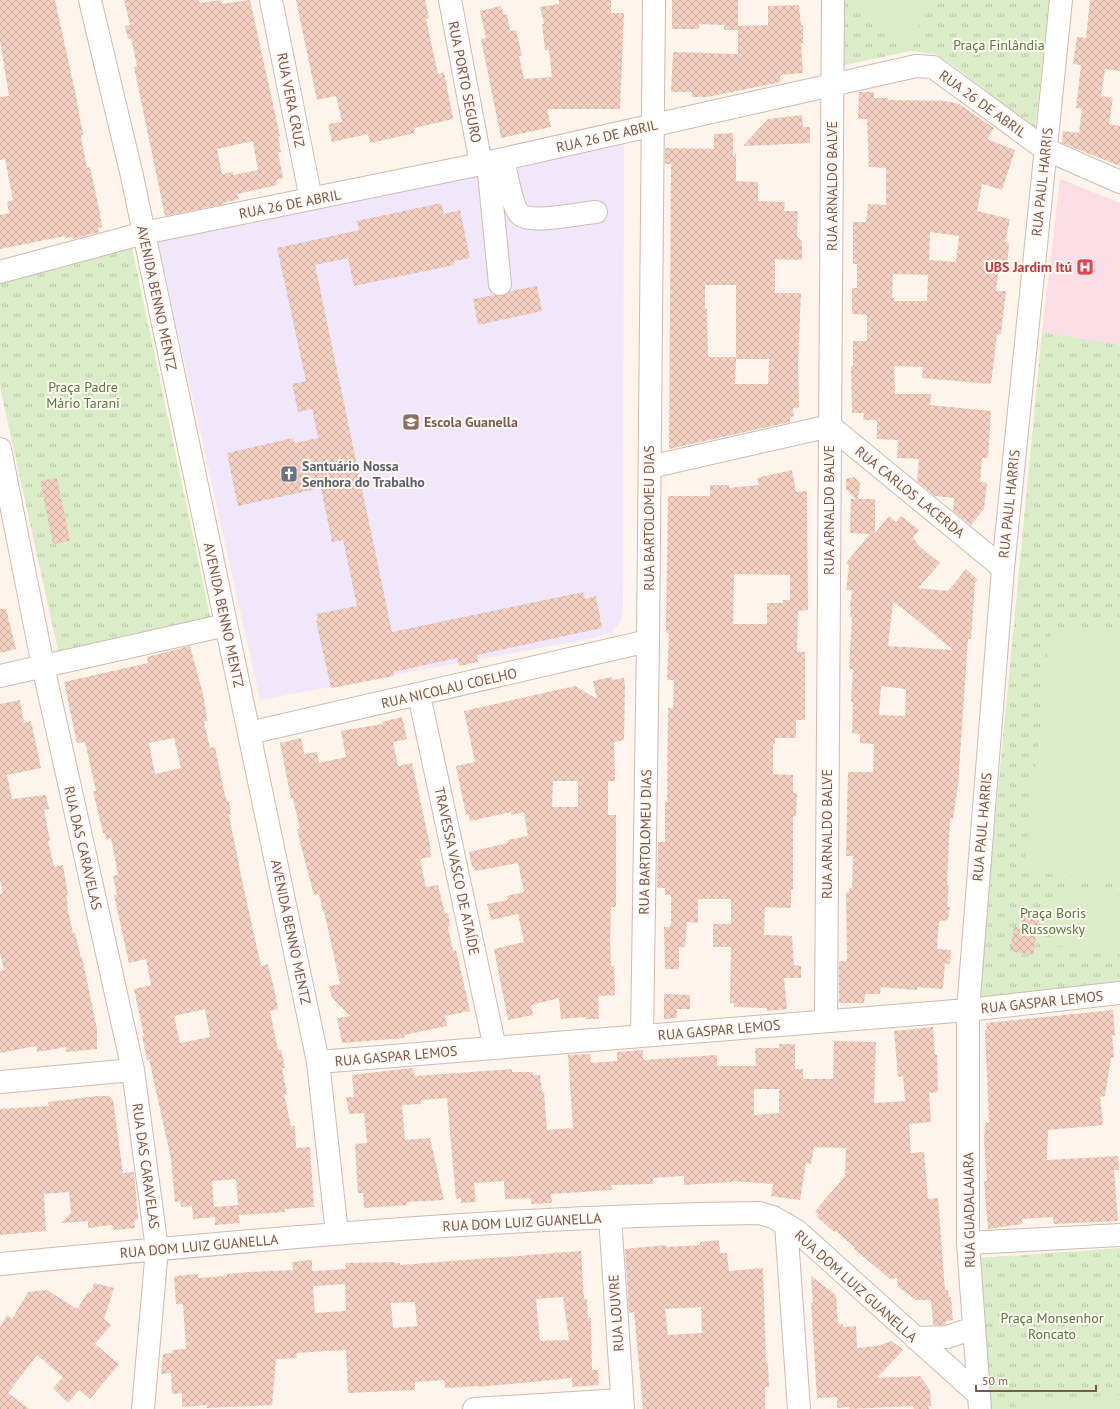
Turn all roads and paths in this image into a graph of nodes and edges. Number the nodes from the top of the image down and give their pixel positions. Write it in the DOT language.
graph roads {
  1 [pos="90,0"];
  2 [pos="271,0"];
  3 [pos="450,0"];
  4 [pos="654,0"];
  5 [pos="833,0"];
  6 [pos="1061,0"];
  7 [pos="832,84"];
  8 [pos="652,126"];
  9 [pos="1045,149"];
  10 [pos="490,162"];
  11 [pos="1120,182"];
  12 [pos="311,199"];
  13 [pos="596,212"];
  14 [pos="144,233"];
  15 [pos="0,272"];
  16 [pos="500,284"];
  17 [pos="830,426"];
  18 [pos="0,449"];
  19 [pos="650,467"];
  20 [pos="4,489"];
  21 [pos="1003,568"];
  22 [pos="226,625"];
  23 [pos="648,641"];
  24 [pos="43,666"];
  25 [pos="0,676"];
  26 [pos="419,695"];
  27 [pos="249,733"];
  28 [pos="1120,993"];
  29 [pos="968,1010"];
  30 [pos="826,1021"];
  31 [pos="642,1036"];
  32 [pos="495,1048"];
  33 [pos="318,1062"];
  34 [pos="133,1070"];
  35 [pos="0,1082"];
  36 [pos="610,1217"];
  37 [pos="786,1224"];
  38 [pos="337,1233"];
  39 [pos="1120,1235"];
  40 [pos="968,1243"];
  41 [pos="157,1249"];
  42 [pos="0,1264"];
  43 [pos="974,1328"];
  44 [pos="915,1338"];
  45 [pos="979,1402"];
  46 [pos="622,1405"];
  47 [pos="143,1409"];
  48 [pos="474,1409"];
  49 [pos="799,1409"];
  1 -- 14 [label="street, AVENIDA BENNO MENTZ"];
  2 -- 12 [label="street, RUA VERA CRUZ"];
  3 -- 10 [label="street, RUA PORTO SEGURO"];
  4 -- 8 [label="street, RUA BARTOLOMEU DIAS"];
  5 -- 7 [label="street, RUA ARNALDO BALVE"];
  6 -- 9 [label="street, RUA PAUL HARRIS"];
  7 -- 8 [label="street, RUA 26 DE ABRIL"];
  7 -- 9 [label="street, RUA 26 DE ABRIL"];
  7 -- 17 [label="street, RUA ARNALDO BALVE"];
  8 -- 10 [label="street, RUA 26 DE ABRIL"];
  8 -- 19 [label="street, RUA BARTOLOMEU DIAS"];
  9 -- 11 [label="street, RUA 26 DE ABRIL"];
  9 -- 21 [label="street, RUA PAUL HARRIS"];
  10 -- 12 [label="street, RUA 26 DE ABRIL"];
  10 -- 13 [label="street"];
  10 -- 16 [label="street"];
  12 -- 14 [label="street, RUA 26 DE ABRIL"];
  14 -- 15 [label="street"];
  14 -- 22 [label="street, AVENIDA BENNO MENTZ"];
  17 -- 19 [label="street"];
  17 -- 21 [label="street, RUA CARLOS LACERDA"];
  17 -- 30 [label="street, RUA ARNALDO BALVE"];
  18 -- 20 [label="street, RUA DAS CARAVELAS"];
  19 -- 23 [label="street, RUA BARTOLOMEU DIAS"];
  20 -- 24 [label="street, RUA DAS CARAVELAS"];
  21 -- 29 [label="street, RUA PAUL HARRIS"];
  22 -- 24 [label="street"];
  22 -- 27 [label="street, AVENIDA BENNO MENTZ"];
  23 -- 26 [label="street, RUA NICOLAU COELHO"];
  23 -- 31 [label="street, RUA BARTOLOMEU DIAS"];
  24 -- 25 [label="street"];
  24 -- 34 [label="street, RUA DAS CARAVELAS"];
  26 -- 27 [label="street, RUA NICOLAU COELHO"];
  26 -- 32 [label="street, TRAVESSA VASCO DE ATAÍDE"];
  27 -- 33 [label="street, AVENIDA BENNO MENTZ"];
  28 -- 29 [label="street, RUA GASPAR LEMOS"];
  29 -- 30 [label="street, RUA GASPAR LEMOS"];
  29 -- 40 [label="street, RUA GUADALAJARA"];
  30 -- 31 [label="street, RUA GASPAR LEMOS"];
  31 -- 32 [label="street, RUA GASPAR LEMOS"];
  32 -- 33 [label="street, RUA GASPAR LEMOS"];
  33 -- 38 [label="street, AVENIDA BENNO MENTZ"];
  34 -- 35 [label="street"];
  34 -- 41 [label="street, RUA DAS CARAVELAS"];
  36 -- 37 [label="street, RUA DOM LUIZ GUANELLA"];
  36 -- 38 [label="street, RUA DOM LUIZ GUANELLA"];
  36 -- 46 [label="street, RUA LOUVRE"];
  37 -- 44 [label="street, RUA DOM LUIZ GUANELLA"];
  37 -- 49 [label="street"];
  38 -- 41 [label="street, RUA DOM LUIZ GUANELLA"];
  39 -- 40 [label="street"];
  40 -- 43 [label="street, RUA GUADALAJARA"];
  41 -- 42 [label="street, RUA DOM LUIZ GUANELLA"];
  41 -- 47 [label="street, RUA DAS CARAVELAS"];
  43 -- 44 [label="street"];
  43 -- 45 [label="street, RUA GUADALAJARA"];
  44 -- 45 [label="street, RUA DOM LUIZ GUANELLA"];
  46 -- 48 [label="street"];
}
